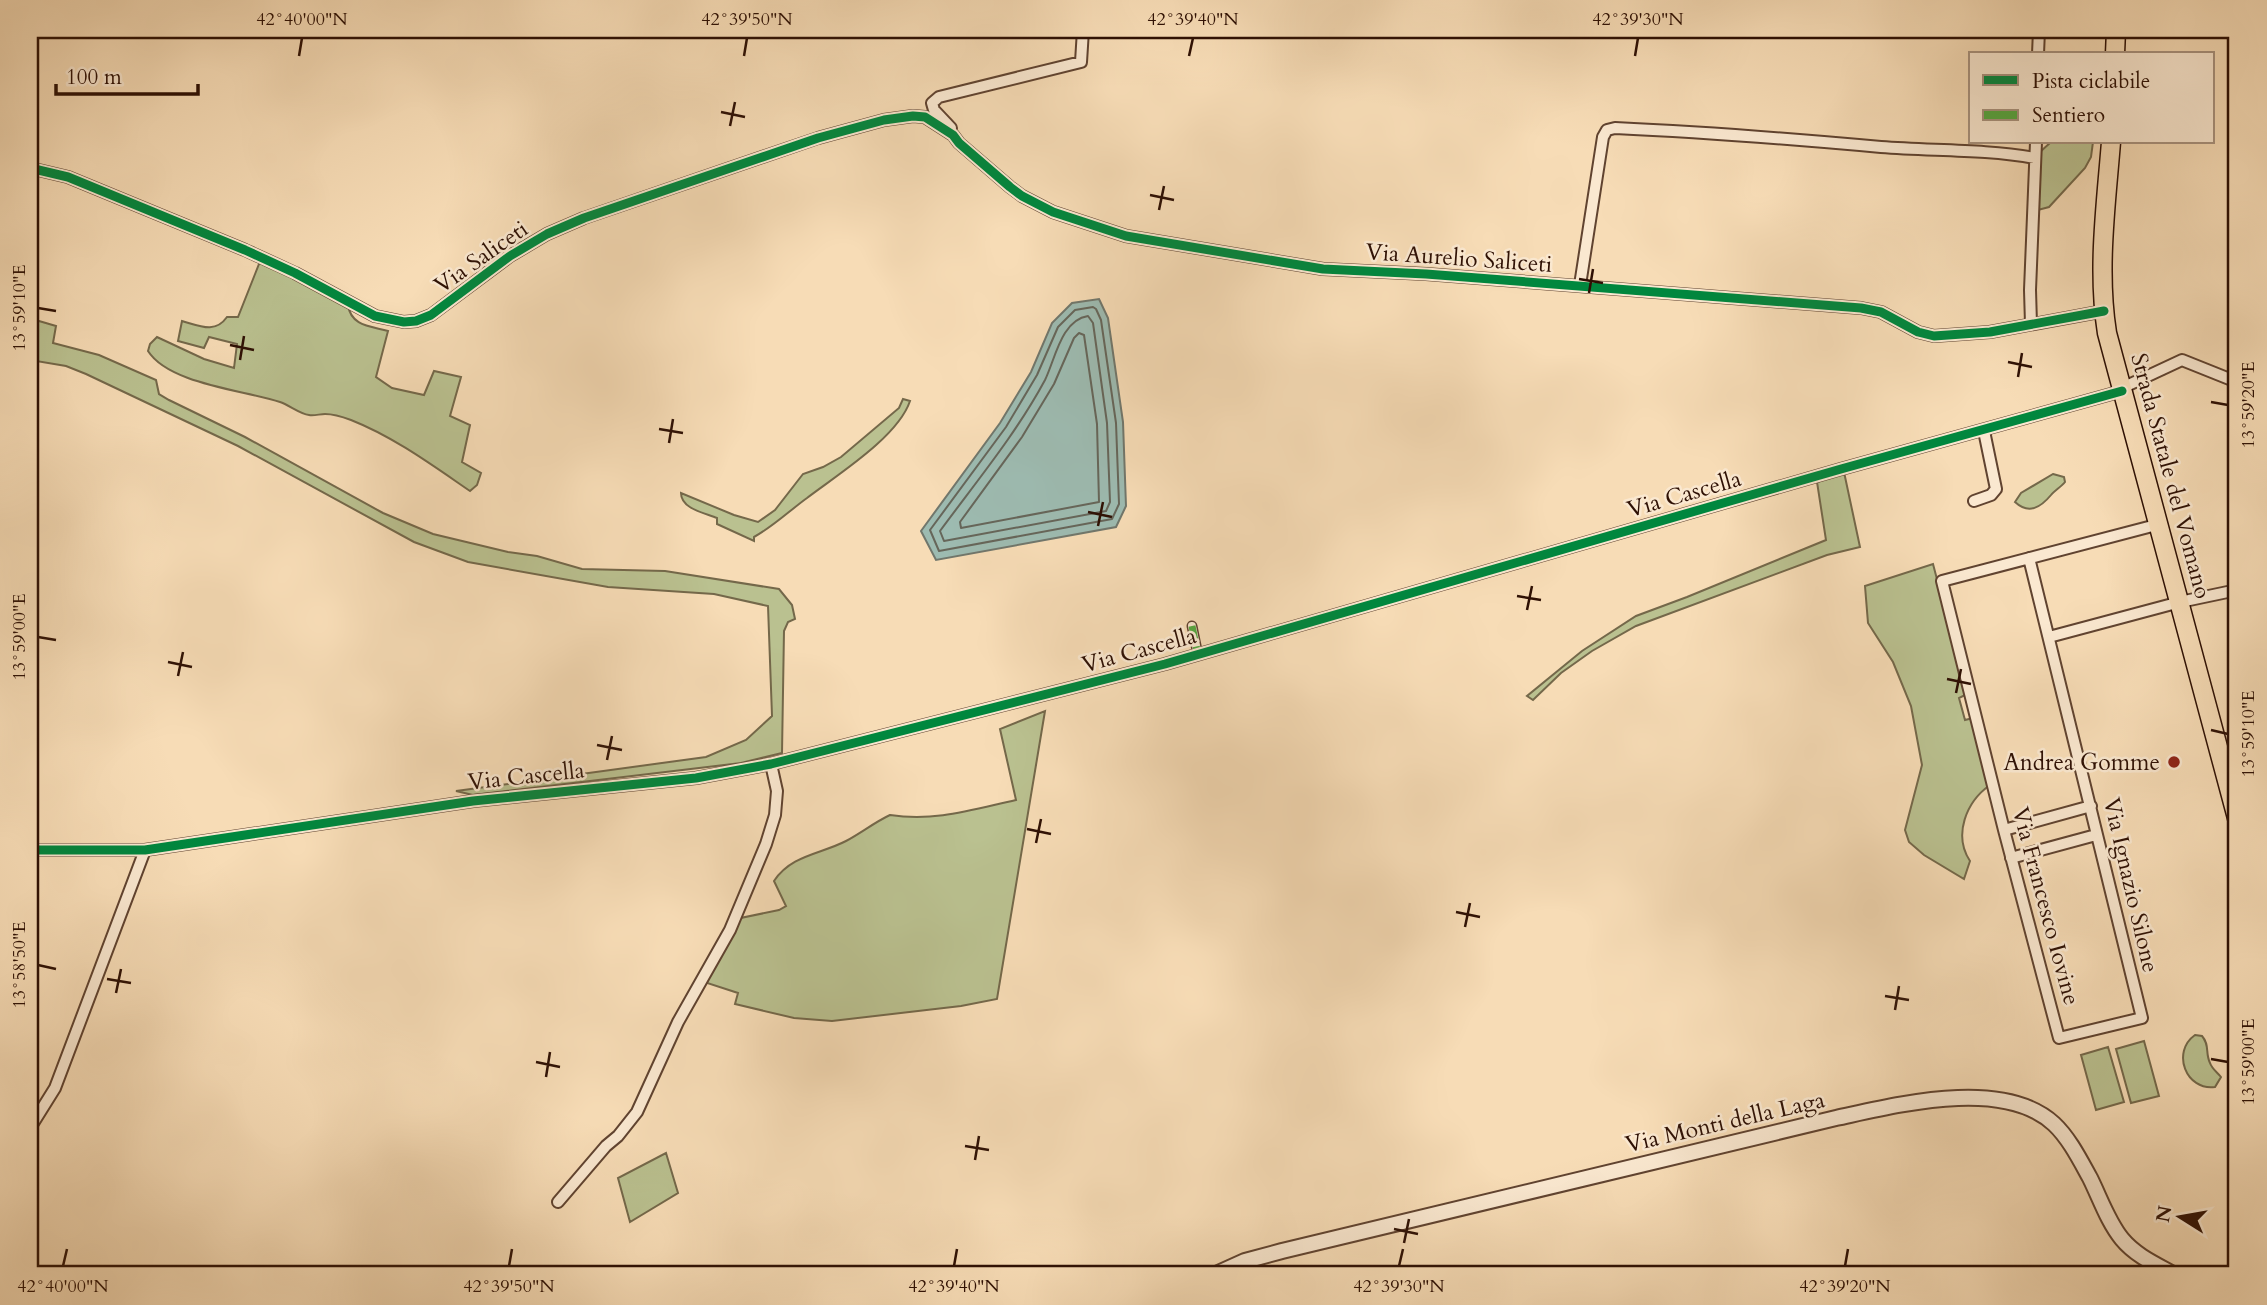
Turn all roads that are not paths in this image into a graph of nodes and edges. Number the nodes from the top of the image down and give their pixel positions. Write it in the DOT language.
graph roads {
  1 [pos="1083,30"];
  2 [pos="2039,30"];
  3 [pos="2116,30"];
  4 [pos="2038,52"];
  5 [pos="2115,52"];
  6 [pos="959,143"];
  7 [pos="2036,144"];
  8 [pos="2111,144"];
  9 [pos="2035,158"];
  10 [pos="30,168"];
  11 [pos="1580,285"];
  12 [pos="2104,311"];
  13 [pos="2031,324"];
  14 [pos="2237,382"];
  15 [pos="2122,389"];
  16 [pos="1984,430"];
  17 [pos="1974,501"];
  18 [pos="2160,524"];
  19 [pos="2029,558"];
  20 [pos="2237,590"];
  21 [pos="2180,602"];
  22 [pos="1192,626"];
  23 [pos="2049,638"];
  24 [pos="1198,655"];
  25 [pos="771,764"];
  26 [pos="2233,784"];
  27 [pos="2091,806"];
  28 [pos="2237,818"];
  29 [pos="2004,830"];
  30 [pos="2096,835"];
  31 [pos="30,850"];
  32 [pos="145,850"];
  33 [pos="2011,858"];
  34 [pos="2059,1038"];
  35 [pos="30,1128"];
  36 [pos="558,1202"];
  37 [pos="1214,1275"];
  38 [pos="2175,1275"];
  1 -- 6 [label="street"];
  2 -- 4 [label="street"];
  3 -- 5 [label="main road"];
  6 -- 10 [label="street, Via Saliceti"];
  6 -- 11 [label="street, Via Aurelio Saliceti"];
  7 -- 9 [label="street"];
  8 -- 12 [label="main road, Strada Statale del Vomano"];
  9 -- 11 [label="street"];
  9 -- 13 [label="street"];
  11 -- 13 [label="street, Via Aurelio Saliceti"];
  12 -- 13 [label="street, Via Aurelio Saliceti"];
  12 -- 15 [label="main road, Strada Statale del Vomano"];
  14 -- 15 [label="street, Via Cascella"];
  15 -- 16 [label="street, Via Cascella"];
  15 -- 18 [label="main road, Strada Statale del Vomano"];
  16 -- 17 [label="street"];
  16 -- 24 [label="street, Via Cascella"];
  18 -- 19 [label="street"];
  18 -- 21 [label="main road, Strada Statale del Vomano"];
  19 -- 23 [label="street, Via Ignazio Silone"];
  19 -- 29 [label="street, Via Francesco Iovine"];
  20 -- 21 [label="street"];
  21 -- 23 [label="street"];
  21 -- 26 [label="main road, Strada Statale del Vomano"];
  22 -- 24 [label="street"];
  23 -- 27 [label="street, Via Ignazio Silone"];
  24 -- 25 [label="street, Via Cascella"];
  25 -- 32 [label="street, Via Cascella"];
  25 -- 36 [label="street"];
  26 -- 28 [label="main road, Strada Statale del Vomano"];
  27 -- 29 [label="street"];
  27 -- 30 [label="street, Via Ignazio Silone"];
  29 -- 33 [label="street, Via Francesco Iovine"];
  30 -- 33 [label="street"];
  30 -- 34 [label="street, Via Ignazio Silone"];
  31 -- 32 [label="street, Via Cascella"];
  32 -- 35 [label="street"];
  33 -- 34 [label="street, Via Francesco Iovine"];
  37 -- 38 [label="street, Via Monti della Laga"];
}
